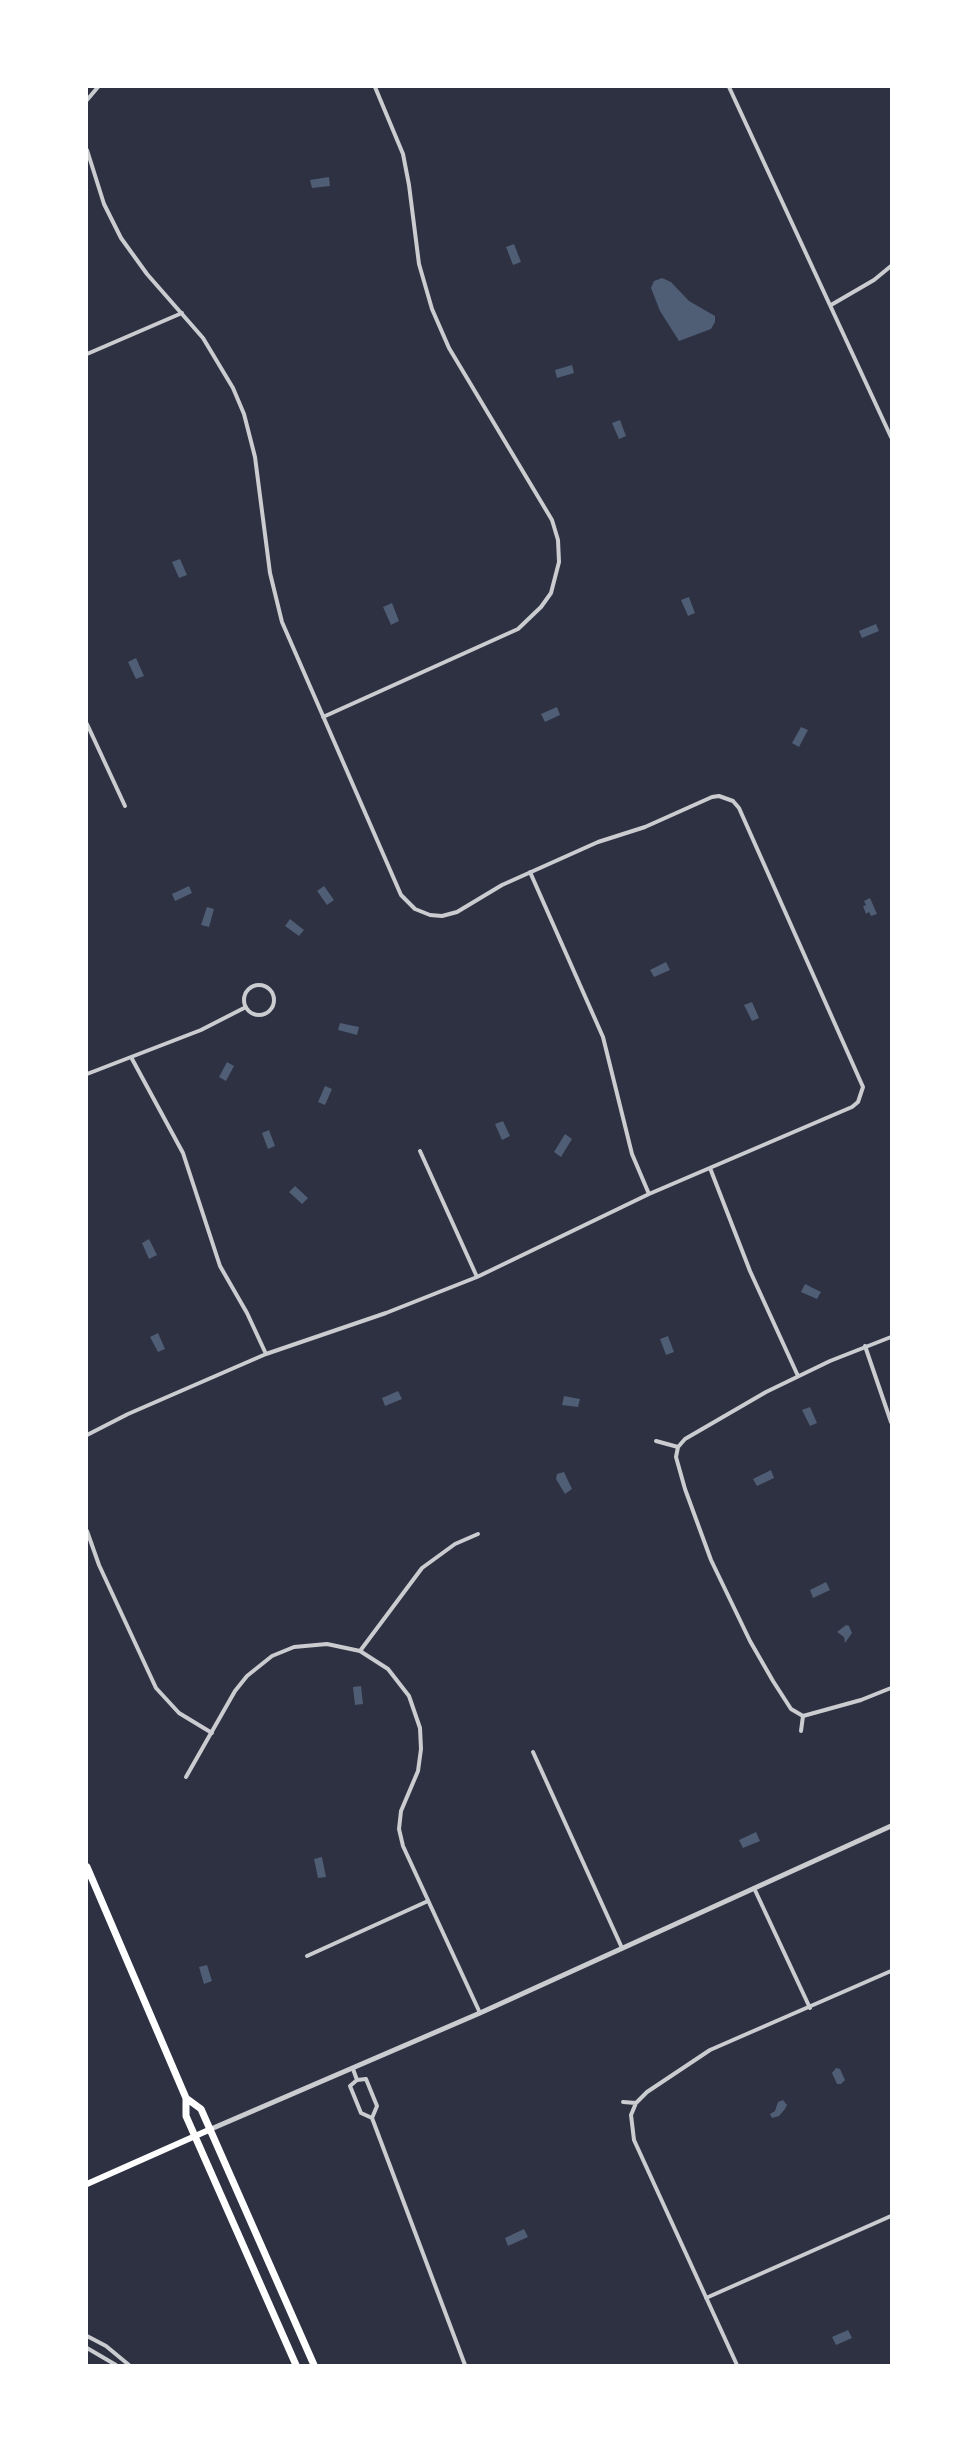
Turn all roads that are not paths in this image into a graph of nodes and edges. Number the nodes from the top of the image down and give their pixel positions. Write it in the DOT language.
graph roads {
  1 [pos="98,87"];
  2 [pos="375,87"];
  3 [pos="729,87"];
  4 [pos="87,100"];
  5 [pos="87,150"];
  6 [pos="891,266"];
  7 [pos="831,305"];
  8 [pos="182,313"];
  9 [pos="87,354"];
  10 [pos="891,437"];
  11 [pos="323,717"];
  12 [pos="87,724"];
  13 [pos="125,806"];
  14 [pos="530,872"];
  15 [pos="246,1007"];
  16 [pos="131,1057"];
  17 [pos="87,1074"];
  18 [pos="420,1151"];
  19 [pos="710,1168"];
  20 [pos="649,1194"];
  21 [pos="477,1277"];
  22 [pos="891,1337"];
  23 [pos="865,1346"];
  24 [pos="266,1354"];
  25 [pos="798,1376"];
  26 [pos="891,1422"];
  27 [pos="87,1435"];
  28 [pos="656,1441"];
  29 [pos="678,1447"];
  30 [pos="87,1531"];
  31 [pos="478,1534"];
  32 [pos="360,1651"];
  33 [pos="891,1688"];
  34 [pos="803,1716"];
  35 [pos="801,1731"];
  36 [pos="212,1733"];
  37 [pos="533,1752"];
  38 [pos="186,1778"];
  39 [pos="891,1826"];
  40 [pos="87,1867"];
  41 [pos="754,1888"];
  42 [pos="428,1901"];
  43 [pos="622,1949"];
  44 [pos="307,1956"];
  45 [pos="891,1971"];
  46 [pos="810,2008"];
  47 [pos="480,2013"];
  48 [pos="353,2069"];
  49 [pos="357,2080"];
  50 [pos="186,2098"];
  51 [pos="623,2102"];
  52 [pos="636,2103"];
  53 [pos="372,2118"];
  54 [pos="210,2129"];
  55 [pos="195,2136"];
  56 [pos="87,2184"];
  57 [pos="891,2216"];
  58 [pos="706,2298"];
  59 [pos="87,2336"];
  60 [pos="87,2348"];
  61 [pos="116,2365"];
  62 [pos="129,2365"];
  63 [pos="296,2365"];
  64 [pos="314,2365"];
  65 [pos="465,2365"];
  66 [pos="737,2365"];
  1 -- 4 [label="street"];
  2 -- 11 [label="street"];
  3 -- 7 [label="street"];
  5 -- 8 [label="street"];
  6 -- 7 [label="street"];
  7 -- 10 [label="street"];
  8 -- 9 [label="street"];
  8 -- 11 [label="street"];
  11 -- 14 [label="street"];
  12 -- 13 [label="street"];
  14 -- 19 [label="street"];
  14 -- 20 [label="street"];
  15 -- 15 [label="street"];
  15 -- 16 [label="street"];
  16 -- 17 [label="street"];
  16 -- 24 [label="street"];
  18 -- 21 [label="street"];
  19 -- 20 [label="street"];
  19 -- 25 [label="street"];
  20 -- 21 [label="street"];
  21 -- 24 [label="street"];
  22 -- 23 [label="street"];
  23 -- 25 [label="street"];
  23 -- 26 [label="street"];
  24 -- 27 [label="street"];
  25 -- 29 [label="street"];
  28 -- 29 [label="street"];
  29 -- 34 [label="street"];
  30 -- 36 [label="street"];
  31 -- 32 [label="street"];
  32 -- 36 [label="street"];
  32 -- 42 [label="street"];
  33 -- 34 [label="street"];
  34 -- 35 [label="street"];
  36 -- 38 [label="street"];
  37 -- 43 [label="street"];
  39 -- 41 [label="street"];
  40 -- 50 [label="main road"];
  41 -- 43 [label="street"];
  41 -- 46 [label="street"];
  42 -- 44 [label="street"];
  42 -- 47 [label="street"];
  43 -- 47 [label="street"];
  45 -- 46 [label="street"];
  46 -- 52 [label="street"];
  47 -- 48 [label="street"];
  48 -- 49 [label="street"];
  48 -- 54 [label="street"];
  49 -- 53 [label="street"];
  49 -- 53 [label="street"];
  50 -- 54 [label="main road"];
  50 -- 55 [label="main road"];
  51 -- 52 [label="street"];
  52 -- 58 [label="street"];
  53 -- 65 [label="street"];
  54 -- 55 [label="main road"];
  54 -- 64 [label="main road"];
  55 -- 56 [label="main road"];
  55 -- 63 [label="main road"];
  57 -- 58 [label="street"];
  58 -- 66 [label="street"];
  59 -- 62 [label="street"];
  60 -- 61 [label="street"];
}
